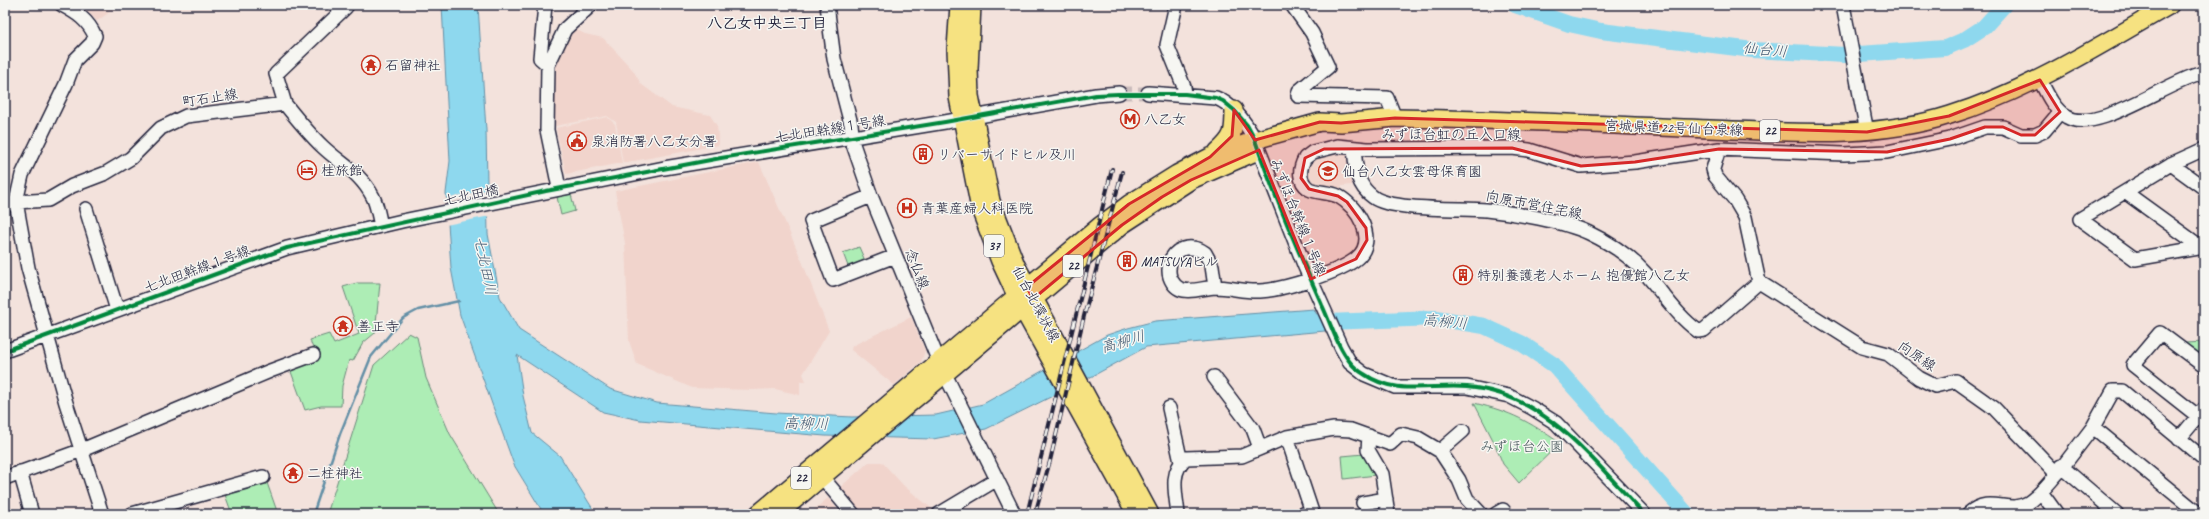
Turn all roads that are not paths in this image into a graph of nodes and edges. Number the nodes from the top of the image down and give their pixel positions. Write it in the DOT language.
graph roads {
  1 [pos="62,5"];
  2 [pos="345,5"];
  3 [pos="545,5"];
  4 [pos="591,5"];
  5 [pos="827,5"];
  6 [pos="959,5"];
  7 [pos="972,5"];
  8 [pos="1176,5"];
  9 [pos="1292,5"];
  10 [pos="1843,5"];
  11 [pos="2170,5"];
  12 [pos="548,65"];
  13 [pos="2204,73"];
  14 [pos="2040,80"];
  15 [pos="1148,93"];
  16 [pos="1119,94"];
  17 [pos="1185,94"];
  18 [pos="285,104"];
  19 [pos="1234,110"];
  20 [pos="2060,112"];
  21 [pos="968,118"];
  22 [pos="1395,118"];
  23 [pos="1867,132"];
  24 [pos="853,140"];
  25 [pos="1257,145"];
  26 [pos="1354,148"];
  27 [pos="1719,149"];
  28 [pos="2204,149"];
  29 [pos="1210,157"];
  30 [pos="2171,164"];
  31 [pos="2204,188"];
  32 [pos="552,190"];
  33 [pos="2125,192"];
  34 [pos="871,196"];
  35 [pos="11,204"];
  36 [pos="86,209"];
  37 [pos="402,221"];
  38 [pos="381,226"];
  39 [pos="2202,247"];
  40 [pos="894,256"];
  41 [pos="1311,279"];
  42 [pos="1759,282"];
  43 [pos="1215,288"];
  44 [pos="1025,298"];
  45 [pos="118,310"];
  46 [pos="47,337"];
  47 [pos="5,351"];
  48 [pos="312,355"];
  49 [pos="2204,366"];
  50 [pos="941,368"];
  51 [pos="1214,377"];
  52 [pos="1076,392"];
  53 [pos="1169,408"];
  54 [pos="2202,415"];
  55 [pos="2093,427"];
  56 [pos="1463,432"];
  57 [pos="1369,436"];
  58 [pos="1287,437"];
  59 [pos="2179,439"];
  60 [pos="852,444"];
  61 [pos="1260,448"];
  62 [pos="82,450"];
  63 [pos="1440,451"];
  64 [pos="2204,459"];
  65 [pos="1181,462"];
  66 [pos="2059,470"];
  67 [pos="20,472"];
  68 [pos="263,477"];
  69 [pos="822,477"];
  70 [pos="5,478"];
  71 [pos="996,480"];
  72 [pos="2041,492"];
  73 [pos="1386,499"];
  74 [pos="1363,503"];
  75 [pos="176,508"];
  76 [pos="32,514"];
  77 [pos="102,514"];
  78 [pos="132,514"];
  79 [pos="758,514"];
  80 [pos="778,514"];
  81 [pos="852,514"];
  82 [pos="940,514"];
  83 [pos="1014,514"];
  84 [pos="1136,514"];
  85 [pos="1150,514"];
  86 [pos="1178,514"];
  87 [pos="1303,514"];
  88 [pos="1388,514"];
  89 [pos="1481,514"];
  90 [pos="1496,514"];
  91 [pos="1506,514"];
  92 [pos="1644,514"];
  93 [pos="1968,514"];
  94 [pos="2057,514"];
  95 [pos="2117,514"];
  96 [pos="2199,514"];
  1 -- 35 [label="street"];
  2 -- 18 [label="street"];
  3 -- 12 [label="street"];
  4 -- 12 [label="street"];
  5 -- 24 [label="street, 念仏線"];
  6 -- 21 [label="main road, 仙台北環状線 / 37"];
  7 -- 21 [label="main road, 仙台北環状線 / 37"];
  8 -- 17 [label="street"];
  9 -- 22 [label="street"];
  10 -- 23 [label="street"];
  11 -- 14 [label="main road, 宮城県道22号仙台泉線 / 22"];
  12 -- 32 [label="street"];
  13 -- 20 [label="street"];
  14 -- 20 [label="street"];
  14 -- 23 [label="main road, 宮城県道22号仙台泉線 / 22"];
  15 -- 17 [label="street"];
  16 -- 21 [label="street, 七北田幹線１号線"];
  17 -- 19 [label="street"];
  18 -- 35 [label="street, 町石止線"];
  18 -- 38 [label="street"];
  19 -- 25 [label="street"];
  19 -- 29 [label="main road"];
  20 -- 27 [label="street, みずほ台虹の丘入口線"];
  21 -- 24 [label="street, 七北田幹線１号線"];
  21 -- 44 [label="main road, 仙台北環状線 / 37"];
  22 -- 23 [label="main road, 宮城県道22号仙台泉線 / 22"];
  22 -- 25 [label="main road, 宮城県道22号仙台泉線 / 22"];
  24 -- 32 [label="street, 七北田幹線１号線"];
  24 -- 34 [label="street, 念仏線"];
  25 -- 29 [label="main road, 22"];
  25 -- 41 [label="street, みずほ台幹線１号線"];
  25 -- 44 [label="main road, 22"];
  26 -- 27 [label="street, みずほ台虹の丘入口線"];
  26 -- 41 [label="street, みずほ台虹の丘入口線"];
  26 -- 42 [label="street, 向原市営住宅線"];
  27 -- 42 [label="street"];
  28 -- 30 [label="street"];
  29 -- 44 [label="main road, 22"];
  30 -- 31 [label="street"];
  30 -- 33 [label="street"];
  32 -- 37 [label="street, 七北田橋"];
  33 -- 39 [label="street"];
  33 -- 39 [label="street"];
  34 -- 40 [label="street, 念仏線"];
  34 -- 40 [label="street"];
  35 -- 46 [label="street"];
  36 -- 45 [label="street"];
  37 -- 38 [label="street, 七北田幹線１号線"];
  38 -- 45 [label="street, 七北田幹線１号線"];
  40 -- 50 [label="street, 念仏線"];
  41 -- 43 [label="street"];
  41 -- 92 [label="street, みずほ台幹線１号線"];
  42 -- 66 [label="street, 向原線"];
  44 -- 50 [label="main road, 22"];
  44 -- 52 [label="main road, 仙台北環状線 / 37"];
  45 -- 46 [label="street, 七北田幹線１号線"];
  46 -- 47 [label="street, 七北田幹線１号線"];
  46 -- 62 [label="street"];
  48 -- 62 [label="street"];
  49 -- 54 [label="street"];
  50 -- 60 [label="main road, 22"];
  50 -- 60 [label="main road, 22"];
  50 -- 71 [label="street, 念仏線"];
  51 -- 61 [label="street"];
  52 -- 84 [label="main road, 仙台北環状線 / 37"];
  52 -- 85 [label="main road, 仙台北環状線 / 37"];
  53 -- 65 [label="street"];
  54 -- 59 [label="street"];
  55 -- 59 [label="street"];
  55 -- 66 [label="street"];
  55 -- 96 [label="street"];
  56 -- 63 [label="street"];
  57 -- 58 [label="street"];
  57 -- 63 [label="street"];
  57 -- 73 [label="street"];
  58 -- 61 [label="street"];
  58 -- 87 [label="street"];
  59 -- 64 [label="street"];
  60 -- 69 [label="main road, 22"];
  60 -- 79 [label="main road, 22"];
  61 -- 65 [label="street"];
  62 -- 67 [label="street"];
  62 -- 77 [label="street"];
  63 -- 89 [label="street"];
  65 -- 86 [label="street"];
  66 -- 72 [label="street"];
  66 -- 95 [label="street, 向原線"];
  67 -- 70 [label="street"];
  67 -- 76 [label="street"];
  68 -- 75 [label="street"];
  69 -- 80 [label="main road, 22"];
  69 -- 81 [label="street"];
  71 -- 82 [label="street"];
  71 -- 83 [label="street, 念仏線"];
  72 -- 93 [label="street"];
  72 -- 94 [label="street"];
  73 -- 74 [label="street"];
  73 -- 88 [label="street"];
  75 -- 78 [label="street"];
  90 -- 91 [label="street"];
}
